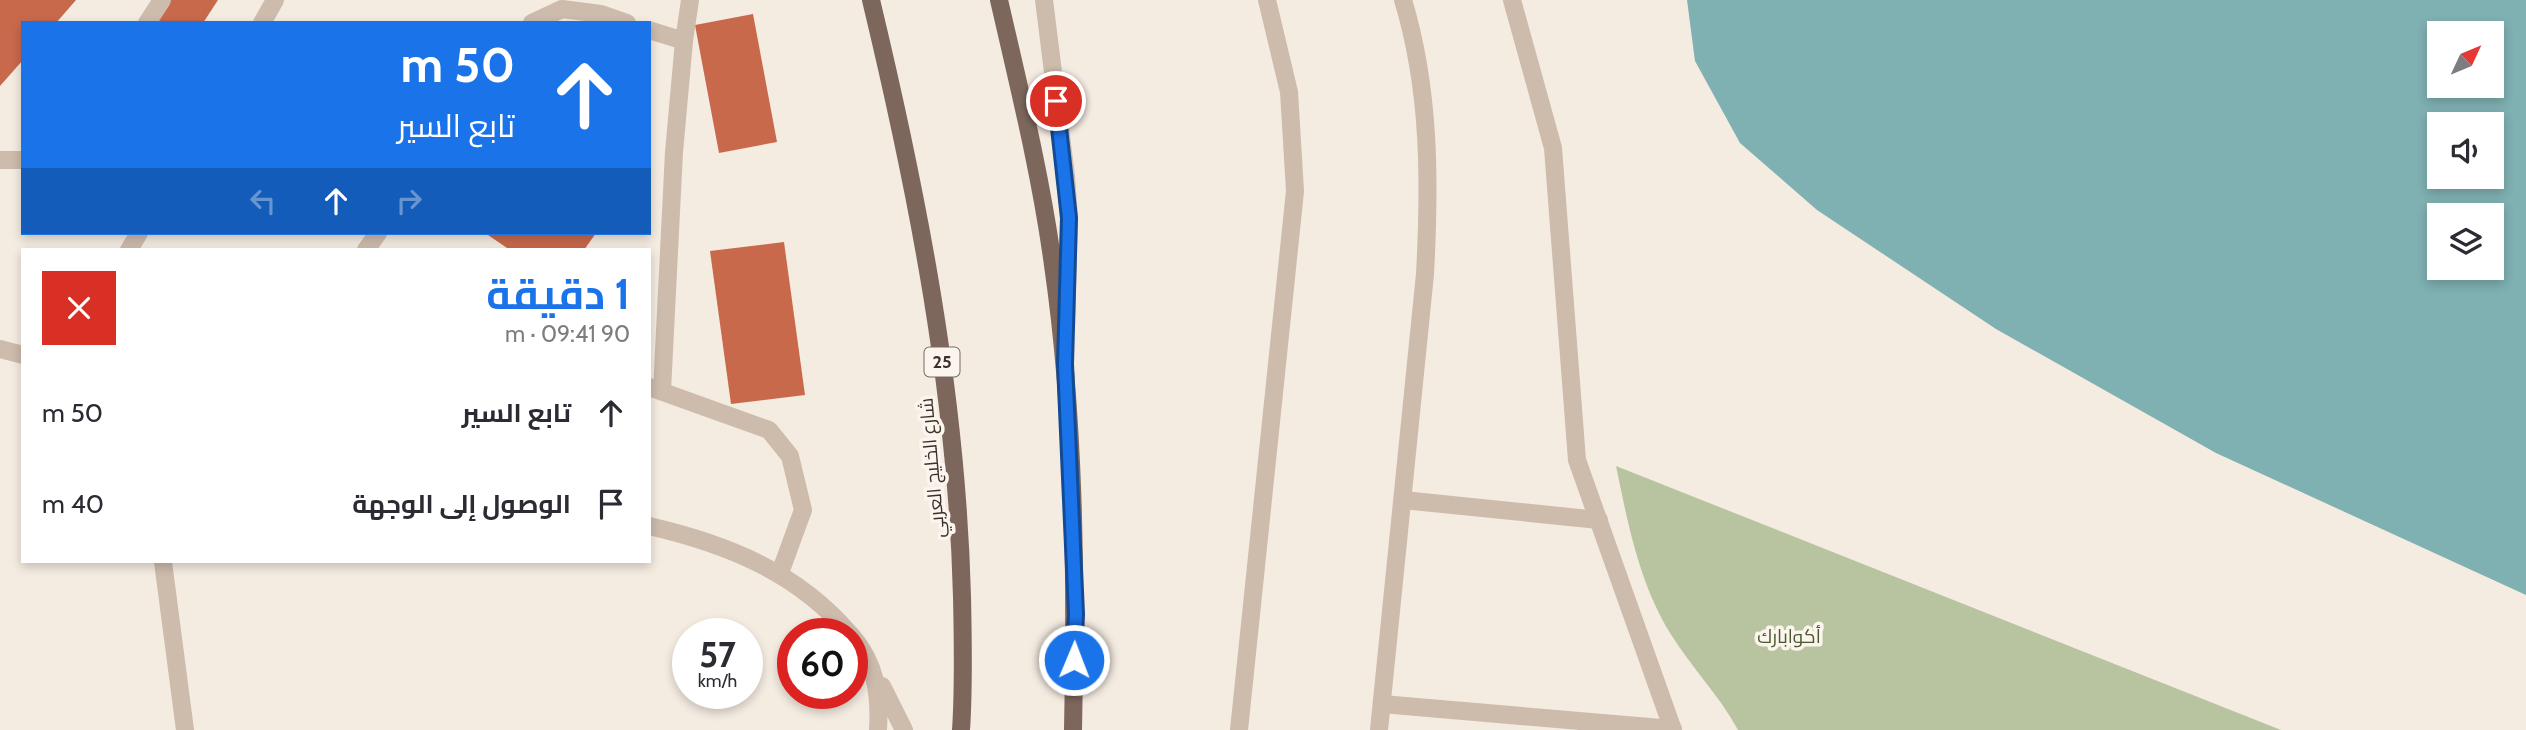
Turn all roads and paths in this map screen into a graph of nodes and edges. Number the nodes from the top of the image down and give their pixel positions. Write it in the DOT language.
graph roads {
  1 [pos="162,0"];
  2 [pos="275,0"];
  3 [pos="690,0"];
  4 [pos="871,0"];
  5 [pos="999,0"];
  6 [pos="1044,0"];
  7 [pos="1267,0"];
  8 [pos="1403,0"];
  9 [pos="1513,0"];
  10 [pos="148,21"];
  11 [pos="262,21"];
  12 [pos="536,21"];
  13 [pos="621,21"];
  14 [pos="651,31"];
  15 [pos="684,41"];
  16 [pos="0,160"];
  17 [pos="21,160"];
  18 [pos="0,349"];
  19 [pos="21,354"];
  20 [pos="1065,364"];
  21 [pos="656,389"];
  22 [pos="1403,499"];
  23 [pos="1599,520"];
  24 [pos="651,526"];
  25 [pos="163,563"];
  26 [pos="780,573"];
  27 [pos="834,618"];
  28 [pos="868,659"];
  29 [pos="875,674"];
  30 [pos="1382,704"];
  31 [pos="185,730"];
  32 [pos="878,730"];
  33 [pos="904,730"];
  34 [pos="961,730"];
  35 [pos="1073,730"];
  36 [pos="1239,730"];
  37 [pos="1379,730"];
  38 [pos="1673,730"];
  1 -- 10 [label="street"];
  2 -- 11 [label="street"];
  3 -- 15 [label="street"];
  4 -- 34 [label="main road, شارع الخليج العربي / 25"];
  5 -- 20 [label="main road"];
  6 -- 20 [label="street"];
  7 -- 36 [label="street"];
  8 -- 22 [label="street"];
  9 -- 23 [label="street"];
  12 -- 13 [label="street"];
  14 -- 15 [label="street"];
  15 -- 21 [label="street"];
  16 -- 17 [label="street"];
  18 -- 19 [label="street"];
  20 -- 35 [label="main road"];
  21 -- 26 [label="street"];
  22 -- 23 [label="street"];
  22 -- 30 [label="street"];
  23 -- 38 [label="street"];
  24 -- 26 [label="street"];
  25 -- 31 [label="street"];
  26 -- 27 [label="street"];
  28 -- 29 [label="street"];
  29 -- 32 [label="street"];
  29 -- 33 [label="street"];
  30 -- 37 [label="street"];
  30 -- 38 [label="street"];
}
